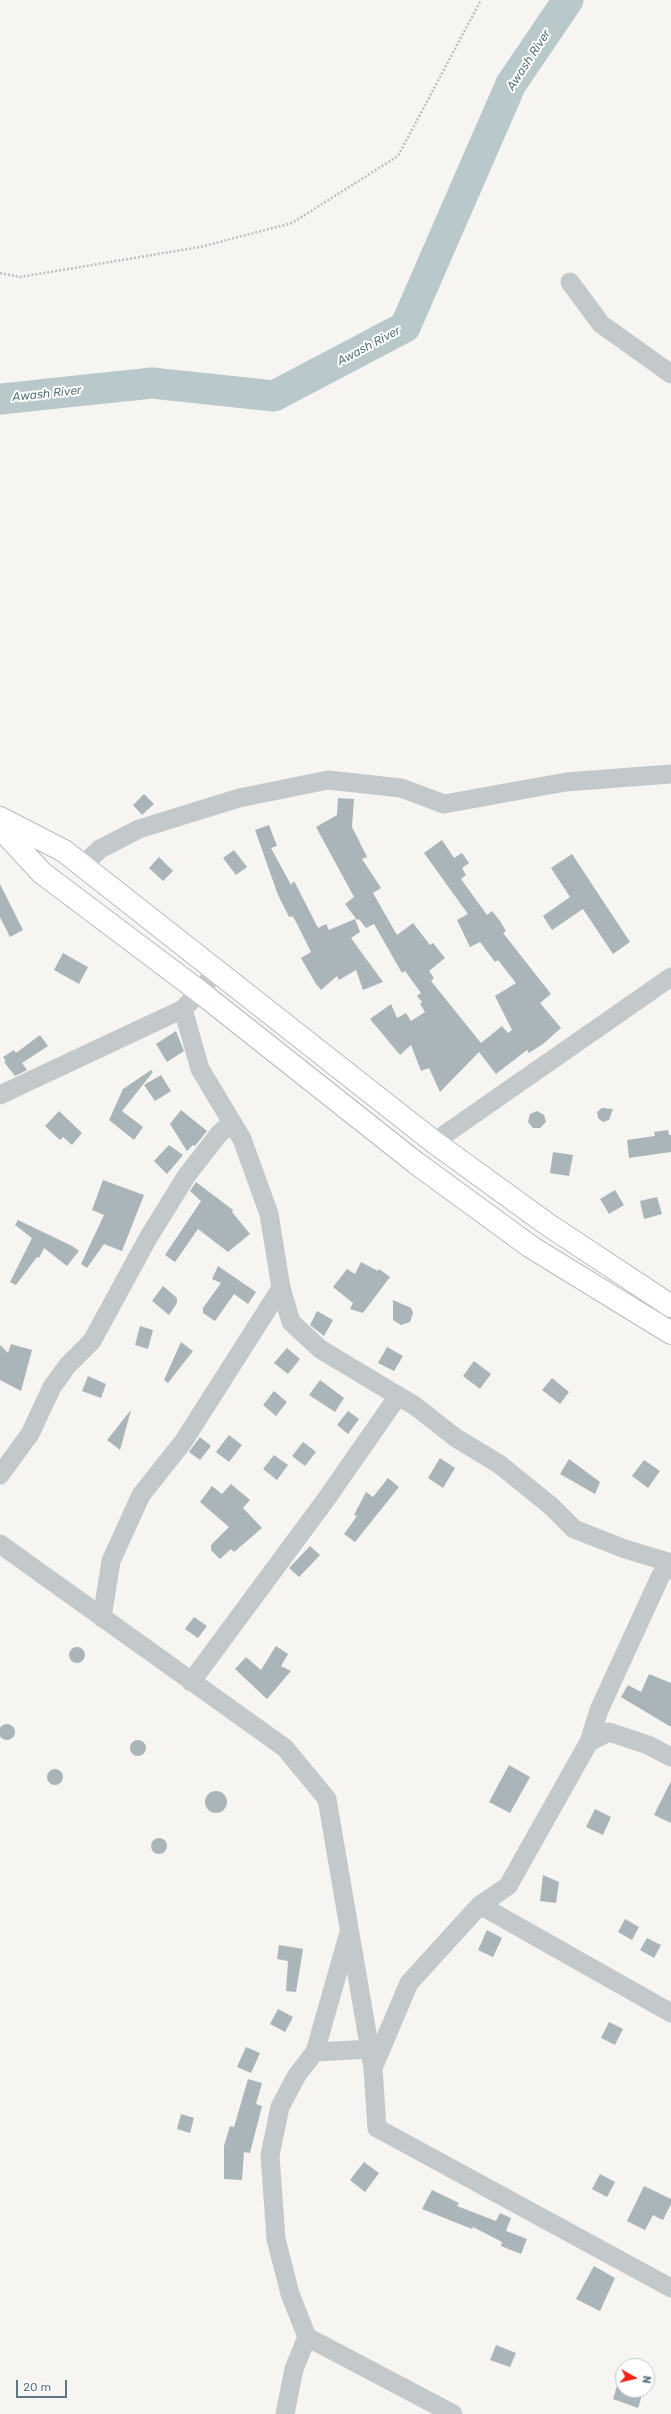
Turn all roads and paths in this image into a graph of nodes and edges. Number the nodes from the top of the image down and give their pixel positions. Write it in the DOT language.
graph roads {
  1 [pos="481,0"];
  2 [pos="0,273"];
  3 [pos="570,282"];
  4 [pos="671,374"];
  5 [pos="671,774"];
  6 [pos="0,818"];
  7 [pos="0,828"];
  8 [pos="83,865"];
  9 [pos="216,970"];
  10 [pos="671,977"];
  11 [pos="200,992"];
  12 [pos="182,1010"];
  13 [pos="0,1095"];
  14 [pos="232,1122"];
  15 [pos="434,1142"];
  16 [pos="281,1288"];
  17 [pos="671,1306"];
  18 [pos="671,1334"];
  19 [pos="398,1396"];
  20 [pos="0,1475"];
  21 [pos="0,1544"];
  22 [pos="671,1563"];
  23 [pos="671,1566"];
  24 [pos="102,1618"];
  25 [pos="191,1682"];
  26 [pos="589,1742"];
  27 [pos="671,1757"];
  28 [pos="480,1905"];
  29 [pos="350,1931"];
  30 [pos="671,2013"];
  31 [pos="370,2049"];
  32 [pos="315,2052"];
  33 [pos="373,2068"];
  34 [pos="671,2288"];
  35 [pos="307,2337"];
  36 [pos="285,2414"];
  37 [pos="453,2414"];
  1 -- 2 [label="path"];
  3 -- 4 [label="street"];
  5 -- 8 [label="street"];
  6 -- 8 [label="main road"];
  7 -- 11 [label="main road"];
  8 -- 9 [label="main road"];
  9 -- 11 [label="street"];
  9 -- 15 [label="main road"];
  10 -- 15 [label="street"];
  11 -- 12 [label="street"];
  11 -- 18 [label="main road"];
  12 -- 13 [label="street"];
  12 -- 14 [label="street"];
  14 -- 16 [label="street"];
  14 -- 20 [label="street"];
  15 -- 17 [label="main road"];
  16 -- 19 [label="street"];
  16 -- 24 [label="street"];
  19 -- 22 [label="street"];
  19 -- 25 [label="street"];
  21 -- 24 [label="street"];
  23 -- 26 [label="street"];
  24 -- 25 [label="street"];
  25 -- 29 [label="street"];
  26 -- 27 [label="street"];
  26 -- 28 [label="street"];
  28 -- 30 [label="street"];
  28 -- 33 [label="street"];
  29 -- 31 [label="street"];
  29 -- 32 [label="street"];
  31 -- 32 [label="street"];
  31 -- 33 [label="street"];
  32 -- 35 [label="street"];
  33 -- 34 [label="street"];
  35 -- 36 [label="street"];
  35 -- 37 [label="street"];
}
